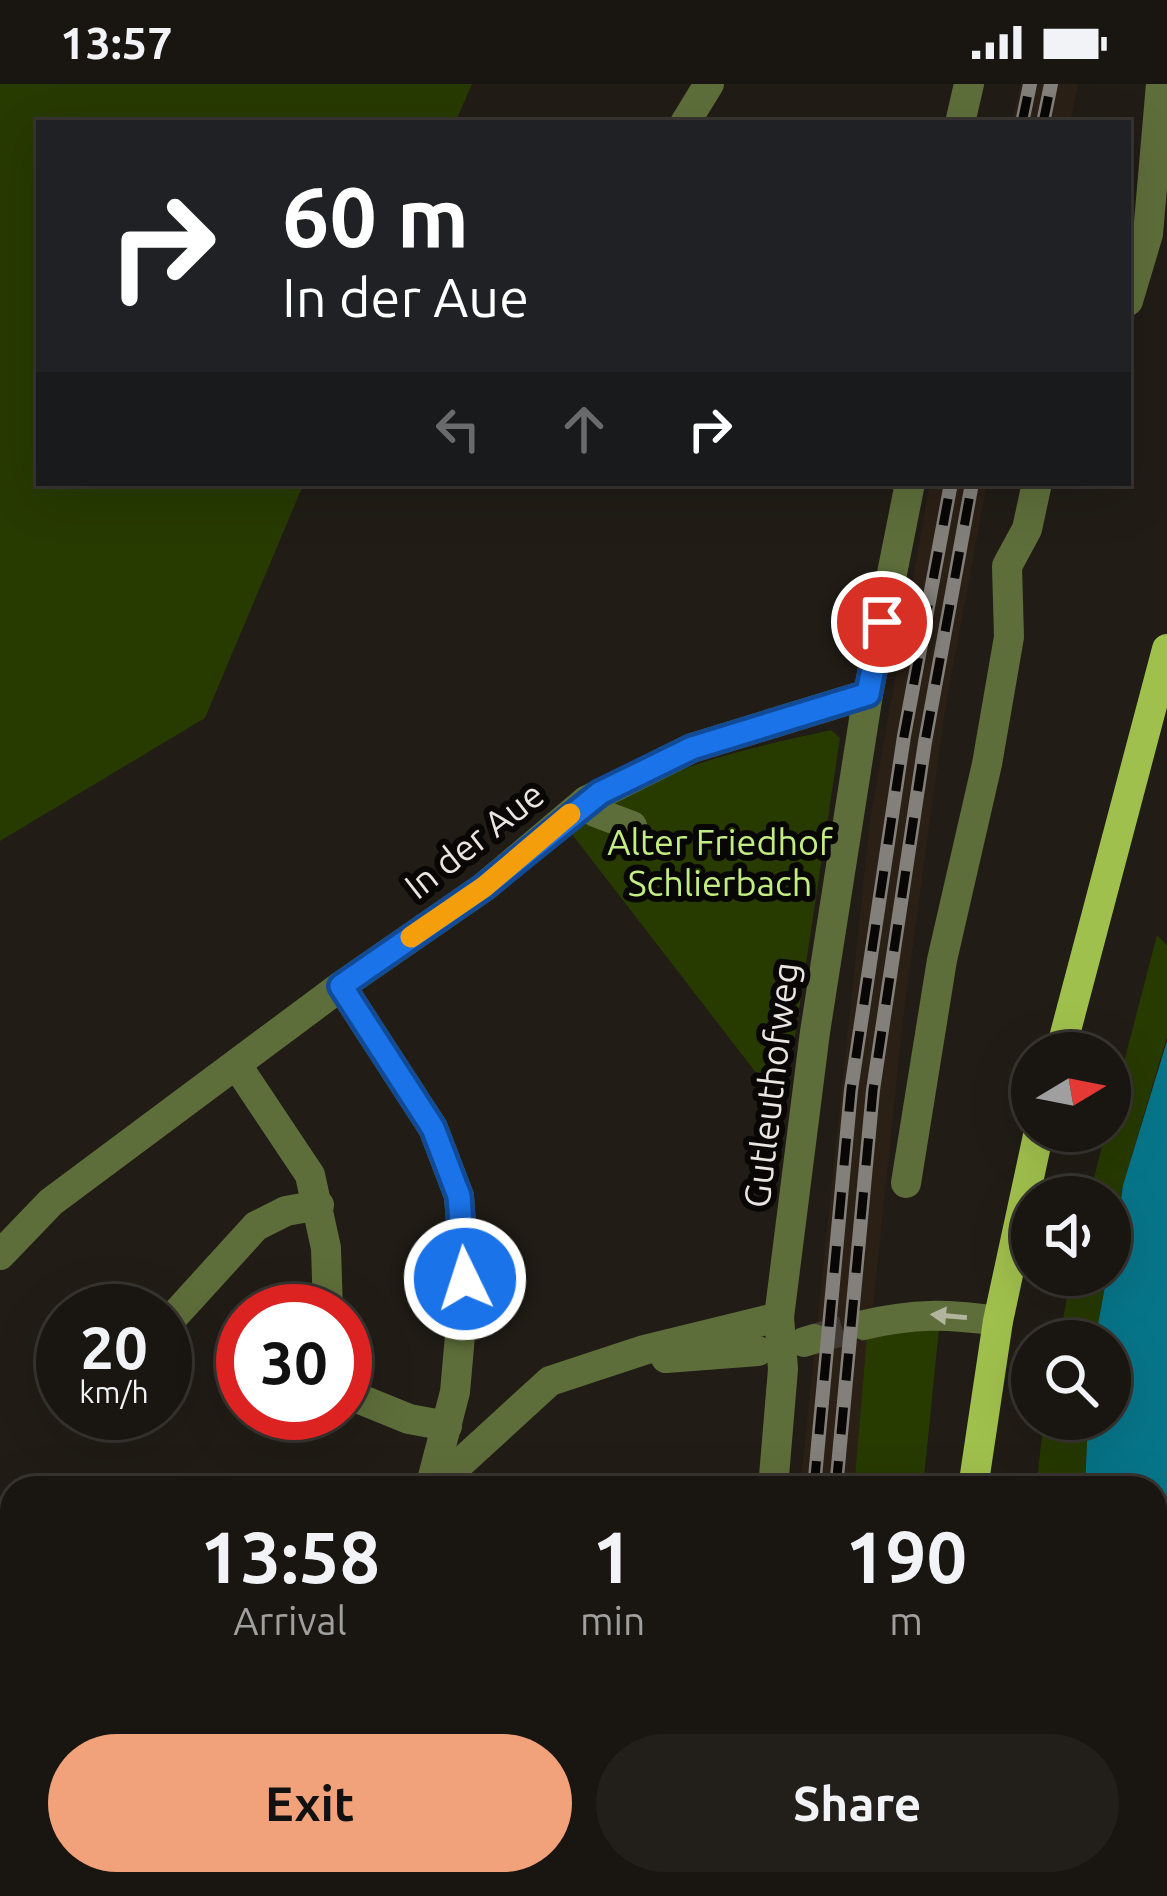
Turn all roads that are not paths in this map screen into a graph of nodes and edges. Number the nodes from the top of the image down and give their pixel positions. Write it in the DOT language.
graph roads {
  1 [pos="710,84"];
  2 [pos="969,84"];
  3 [pos="1161,84"];
  4 [pos="688,120"];
  5 [pos="962,120"];
  6 [pos="1167,289"];
  7 [pos="1132,290"];
  8 [pos="909,486"];
  9 [pos="1036,486"];
  10 [pos="1167,650"];
  11 [pos="868,694"];
  12 [pos="586,801"];
  13 [pos="632,826"];
  14 [pos="341,986"];
  15 [pos="1066,1032"];
  16 [pos="238,1067"];
  17 [pos="1034,1152"];
  18 [pos="906,1183"];
  19 [pos="319,1205"];
  20 [pos="0,1255"];
  21 [pos="327,1284"];
  22 [pos="192,1296"];
  23 [pos="779,1317"];
  24 [pos="998,1322"];
  25 [pos="864,1325"];
  26 [pos="644,1350"];
  27 [pos="758,1351"];
  28 [pos="372,1404"];
  29 [pos="447,1426"];
  30 [pos="434,1476"];
  31 [pos="444,1476"];
  32 [pos="773,1476"];
  33 [pos="975,1476"];
  1 -- 4 [label="street"];
  2 -- 5 [label="street"];
  3 -- 7 [label="street"];
  6 -- 7 [label="street"];
  8 -- 11 [label="street"];
  9 -- 18 [label="street"];
  10 -- 15 [label="main road"];
  11 -- 12 [label="street, In der Aue"];
  11 -- 23 [label="street, Gutleuthofweg"];
  12 -- 13 [label="street"];
  12 -- 14 [label="street, In der Aue"];
  14 -- 16 [label="street, In der Aue"];
  14 -- 29 [label="street"];
  16 -- 19 [label="street"];
  16 -- 20 [label="street, In der Aue"];
  17 -- 24 [label="main road"];
  19 -- 21 [label="street"];
  19 -- 22 [label="street"];
  23 -- 26 [label="street"];
  23 -- 32 [label="street, Gutleuthofweg"];
  24 -- 25 [label="street, one-way"];
  24 -- 33 [label="main road"];
  26 -- 27 [label="street"];
  26 -- 31 [label="street"];
  28 -- 29 [label="street"];
  29 -- 30 [label="street"];
}
